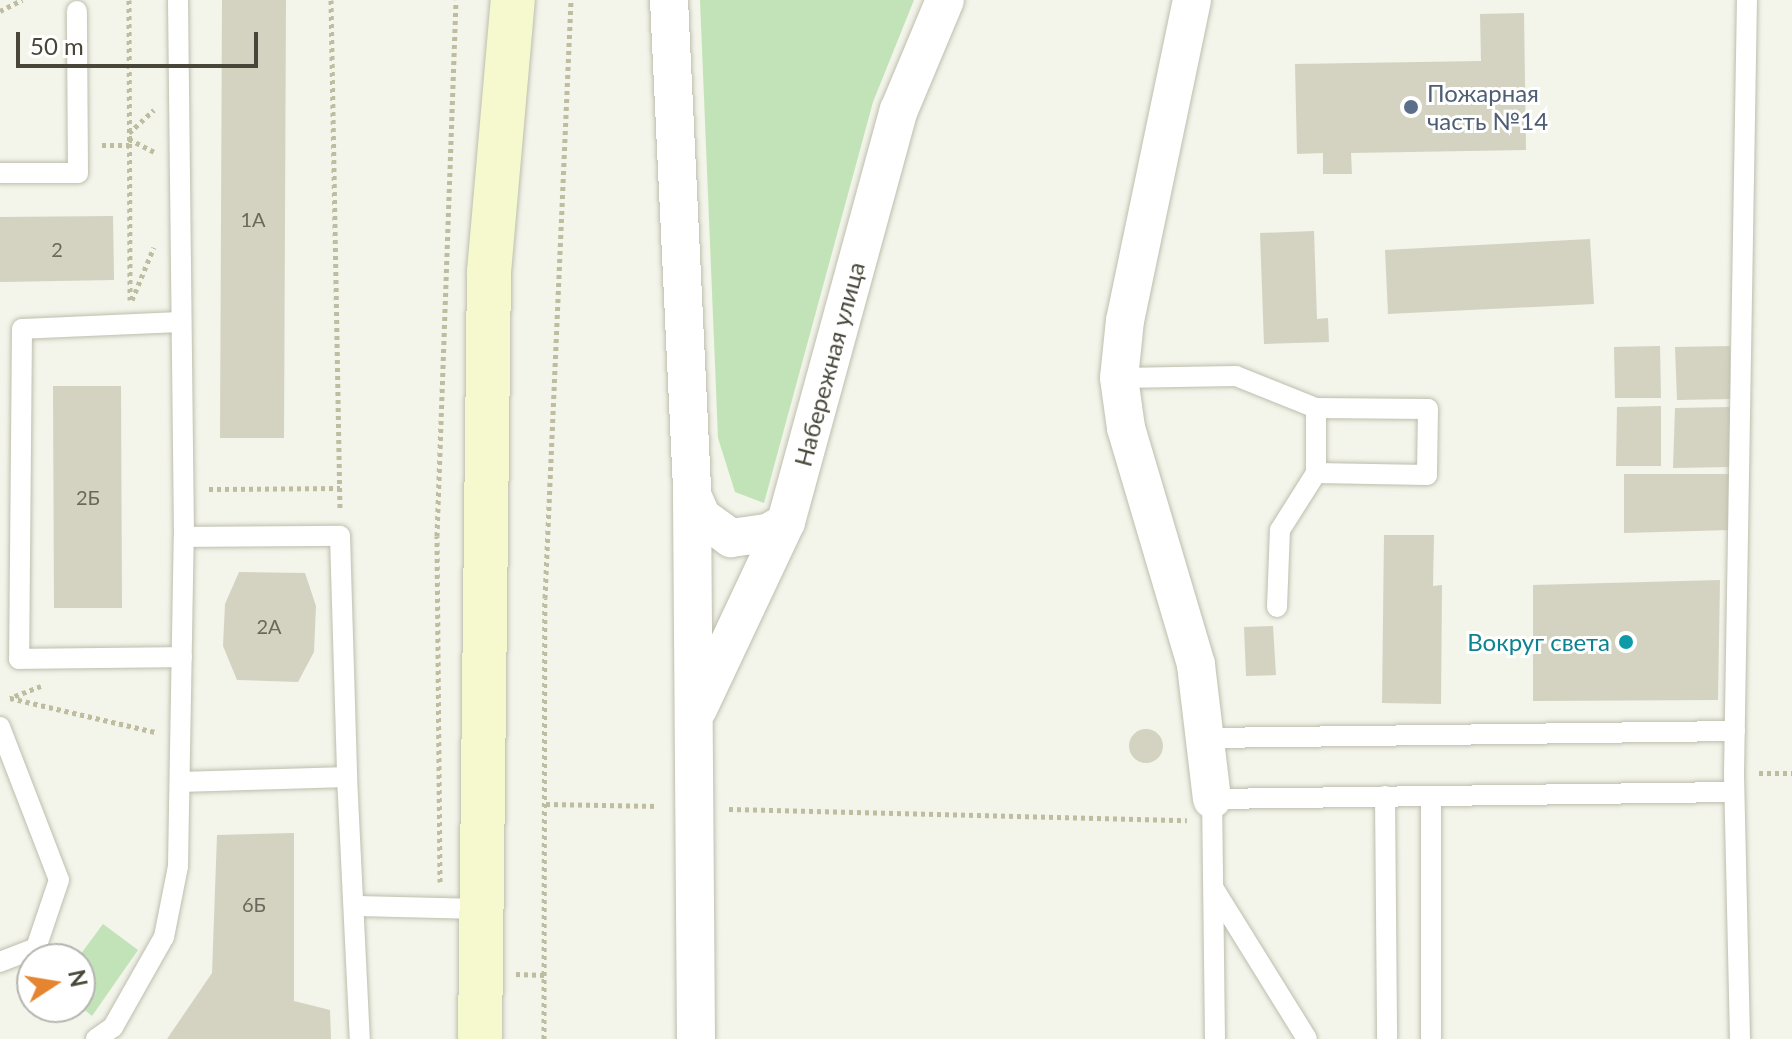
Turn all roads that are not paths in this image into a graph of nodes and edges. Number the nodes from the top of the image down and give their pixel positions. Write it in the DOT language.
graph roads {
  1 [pos="178,0"];
  2 [pos="513,0"];
  3 [pos="669,0"];
  4 [pos="945,0"];
  5 [pos="1192,0"];
  6 [pos="1747,0"];
  7 [pos="77,11"];
  8 [pos="0,173"];
  9 [pos="181,322"];
  10 [pos="1119,378"];
  11 [pos="1316,408"];
  12 [pos="1316,473"];
  13 [pos="692,495"];
  14 [pos="786,522"];
  15 [pos="184,537"];
  16 [pos="1277,607"];
  17 [pos="182,657"];
  18 [pos="693,720"];
  19 [pos="2,726"];
  20 [pos="1735,731"];
  21 [pos="1208,738"];
  22 [pos="347,777"];
  23 [pos="181,782"];
  24 [pos="1734,792"];
  25 [pos="1385,796"];
  26 [pos="1431,796"];
  27 [pos="1212,810"];
  28 [pos="1214,889"];
  29 [pos="357,906"];
  30 [pos="460,908"];
  31 [pos="0,962"];
  32 [pos="96,1039"];
  33 [pos="360,1039"];
  34 [pos="480,1039"];
  35 [pos="696,1039"];
  36 [pos="1215,1039"];
  37 [pos="1307,1039"];
  38 [pos="1387,1039"];
  39 [pos="1431,1039"];
  40 [pos="1740,1039"];
  1 -- 9 [label="lane"];
  2 -- 30 [label="street"];
  3 -- 13 [label="street"];
  4 -- 14 [label="street, Набережная улица"];
  5 -- 10 [label="street"];
  6 -- 20 [label="lane"];
  7 -- 8 [label="lane"];
  9 -- 15 [label="lane"];
  9 -- 17 [label="lane"];
  10 -- 11 [label="lane"];
  10 -- 21 [label="street"];
  11 -- 12 [label="lane"];
  11 -- 12 [label="lane"];
  12 -- 16 [label="lane"];
  13 -- 14 [label="street"];
  13 -- 18 [label="street"];
  14 -- 18 [label="street, Набережная улица"];
  15 -- 17 [label="lane"];
  15 -- 22 [label="lane"];
  17 -- 23 [label="lane"];
  18 -- 35 [label="street"];
  19 -- 31 [label="lane"];
  20 -- 21 [label="lane"];
  20 -- 24 [label="lane"];
  21 -- 27 [label="street"];
  22 -- 23 [label="lane"];
  22 -- 29 [label="lane"];
  23 -- 32 [label="lane"];
  24 -- 26 [label="lane"];
  24 -- 40 [label="lane"];
  25 -- 26 [label="lane"];
  25 -- 27 [label="lane"];
  25 -- 38 [label="lane"];
  26 -- 39 [label="lane"];
  27 -- 28 [label="lane"];
  28 -- 36 [label="lane"];
  28 -- 37 [label="lane"];
  29 -- 30 [label="lane"];
  29 -- 33 [label="lane"];
  30 -- 34 [label="street"];
}
